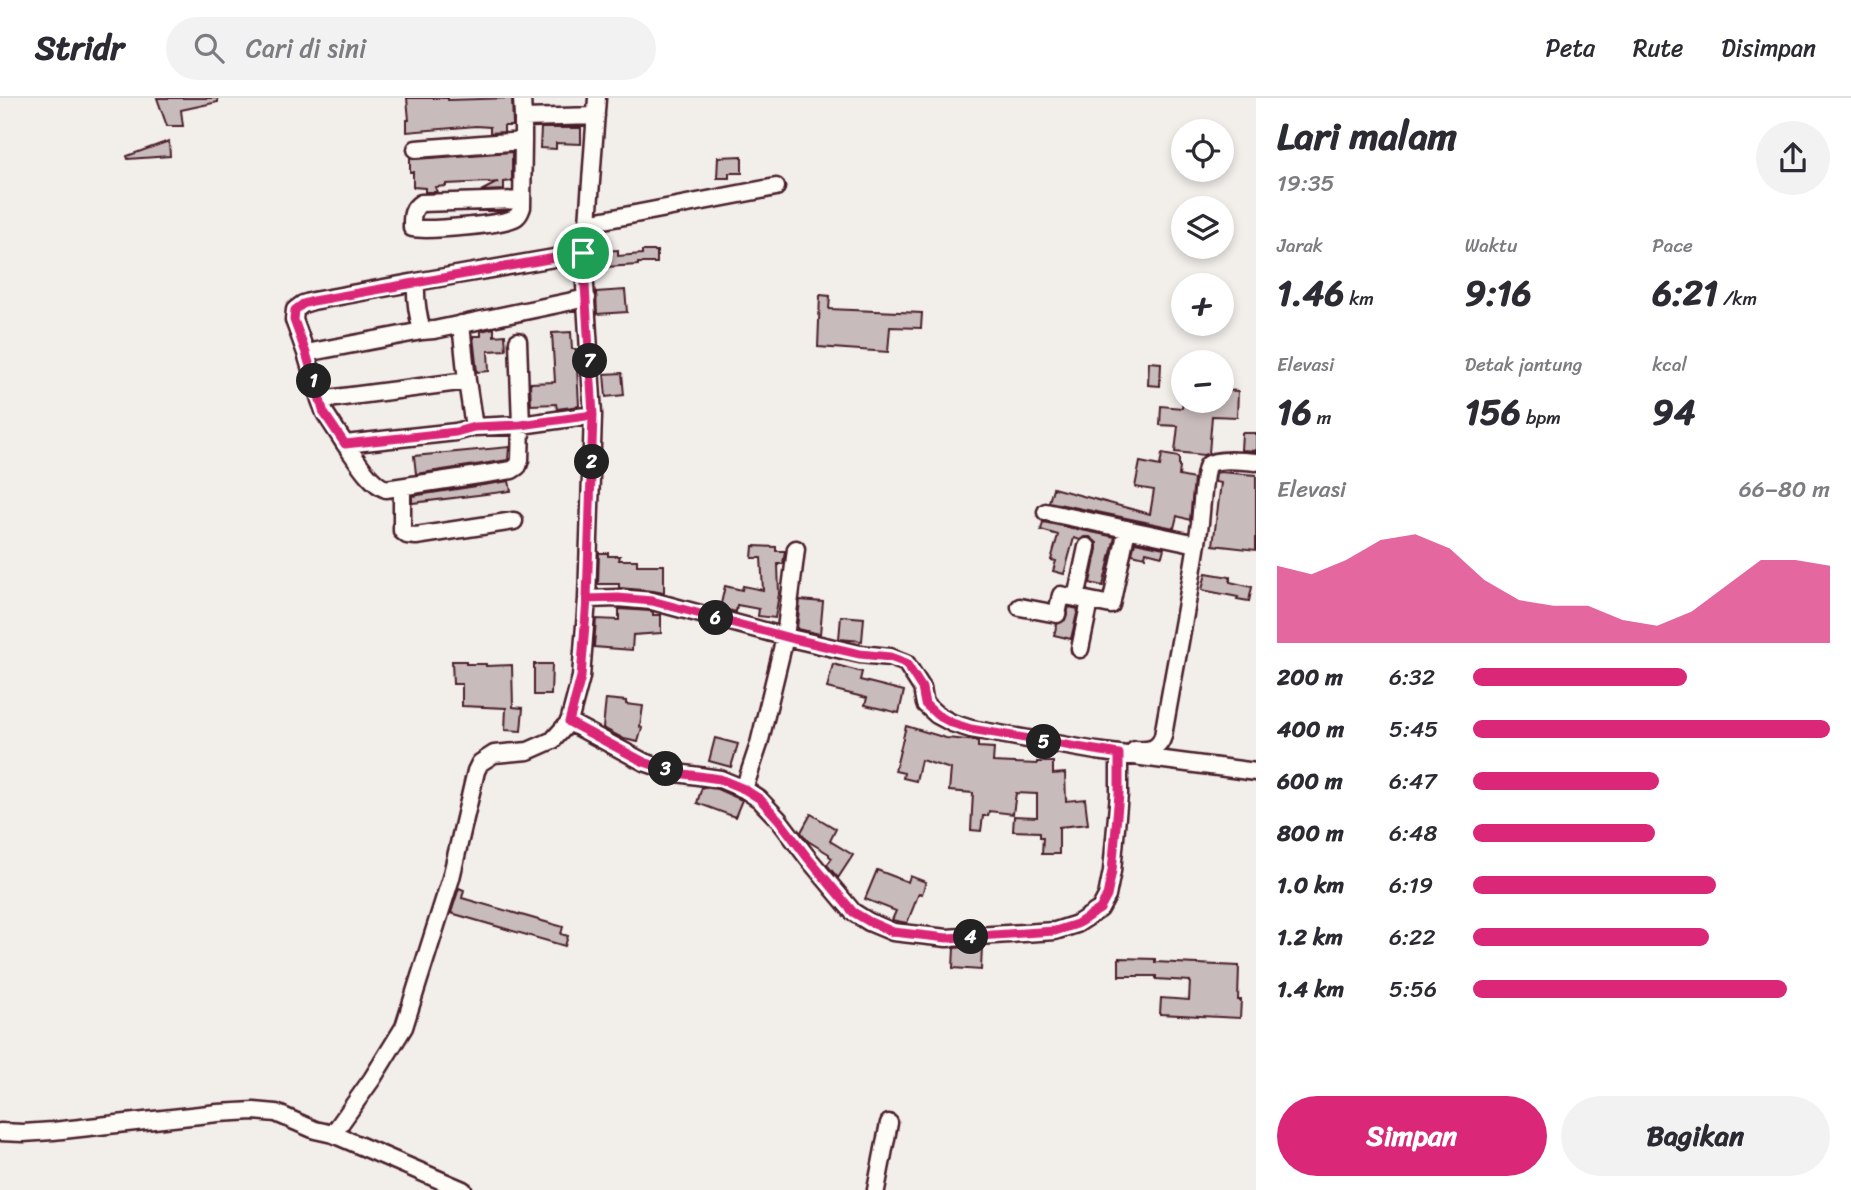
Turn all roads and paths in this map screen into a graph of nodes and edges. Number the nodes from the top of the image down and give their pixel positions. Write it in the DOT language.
graph roads {
  1 [pos="522,98"];
  2 [pos="597,98"];
  3 [pos="596,116"];
  4 [pos="523,118"];
  5 [pos="523,141"];
  6 [pos="416,149"];
  7 [pos="776,187"];
  8 [pos="522,200"];
  9 [pos="588,223"];
  10 [pos="583,253"];
  11 [pos="416,282"];
  12 [pos="587,298"];
  13 [pos="461,324"];
  14 [pos="422,331"];
  15 [pos="518,341"];
  16 [pos="306,353"];
  17 [pos="467,381"];
  18 [pos="320,400"];
  19 [pos="593,415"];
  20 [pos="521,425"];
  21 [pos="474,427"];
  22 [pos="345,444"];
  23 [pos="1256,462"];
  24 [pos="401,488"];
  25 [pos="1046,512"];
  26 [pos="514,522"];
  27 [pos="1127,529"];
  28 [pos="1197,544"];
  29 [pos="1087,547"];
  30 [pos="796,549"];
  31 [pos="587,599"];
  32 [pos="1083,599"];
  33 [pos="1020,607"];
  34 [pos="785,637"];
  35 [pos="1080,649"];
  36 [pos="569,722"];
  37 [pos="1119,754"];
  38 [pos="1256,772"];
  39 [pos="744,789"];
  40 [pos="890,1123"];
  41 [pos="0,1132"];
  42 [pos="333,1134"];
  43 [pos="463,1190"];
  44 [pos="876,1190"];
  1 -- 4 [label="street"];
  2 -- 3 [label="street"];
  3 -- 4 [label="street"];
  3 -- 9 [label="street"];
  4 -- 5 [label="street"];
  5 -- 6 [label="street"];
  5 -- 8 [label="street"];
  7 -- 9 [label="street"];
  8 -- 8 [label="street"];
  9 -- 10 [label="street"];
  10 -- 11 [label="street"];
  10 -- 12 [label="street"];
  11 -- 14 [label="street"];
  11 -- 16 [label="street"];
  12 -- 13 [label="street"];
  12 -- 19 [label="street"];
  13 -- 14 [label="street"];
  13 -- 17 [label="street"];
  14 -- 16 [label="street"];
  15 -- 20 [label="street"];
  16 -- 18 [label="street"];
  17 -- 18 [label="street"];
  17 -- 21 [label="street"];
  18 -- 22 [label="street"];
  19 -- 20 [label="street"];
  19 -- 31 [label="street"];
  20 -- 21 [label="street"];
  20 -- 24 [label="street"];
  21 -- 22 [label="street"];
  22 -- 24 [label="street"];
  23 -- 28 [label="street"];
  24 -- 26 [label="street"];
  25 -- 27 [label="street"];
  27 -- 28 [label="street"];
  27 -- 32 [label="street"];
  28 -- 37 [label="street"];
  29 -- 32 [label="street"];
  30 -- 34 [label="street"];
  31 -- 34 [label="street"];
  31 -- 36 [label="street"];
  32 -- 33 [label="street"];
  32 -- 35 [label="street"];
  34 -- 37 [label="street"];
  34 -- 39 [label="street"];
  36 -- 39 [label="street"];
  36 -- 42 [label="street"];
  37 -- 38 [label="street"];
  37 -- 39 [label="street"];
  40 -- 44 [label="street"];
  41 -- 42 [label="street"];
  42 -- 43 [label="street"];
}
